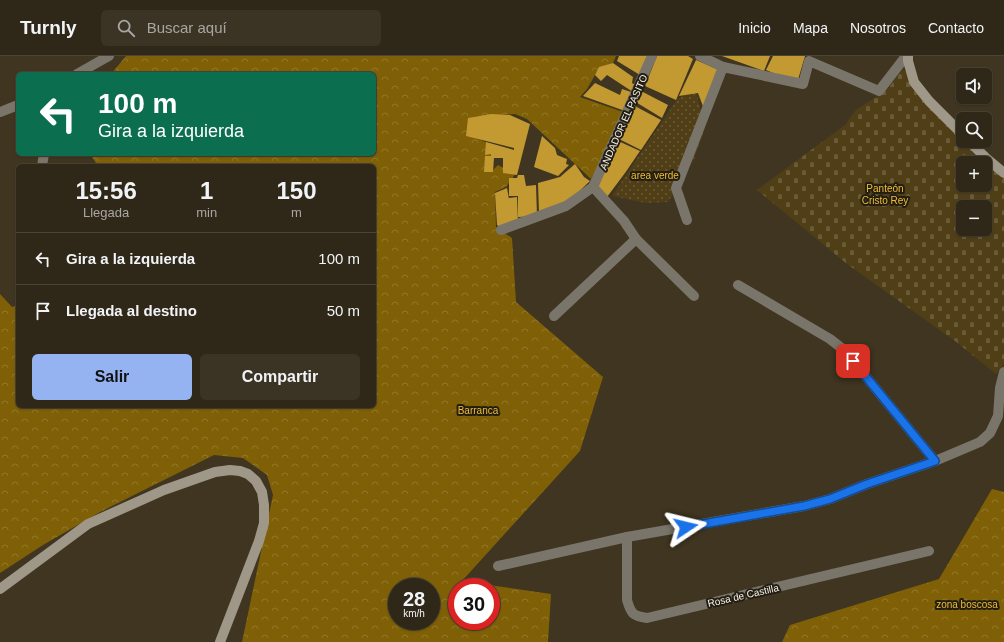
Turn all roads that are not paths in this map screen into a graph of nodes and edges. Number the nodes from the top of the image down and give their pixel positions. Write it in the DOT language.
graph roads {
  1 [pos="109,56"];
  2 [pos="652,56"];
  3 [pos="700,56"];
  4 [pos="907,56"];
  5 [pos="810,58"];
  6 [pos="724,67"];
  7 [pos="81,72"];
  8 [pos="16,106"];
  9 [pos="0,112"];
  10 [pos="956,128"];
  11 [pos="976,148"];
  12 [pos="1004,173"];
  13 [pos="593,187"];
  14 [pos="687,220"];
  15 [pos="501,230"];
  16 [pos="636,239"];
  17 [pos="738,286"];
  18 [pos="694,296"];
  19 [pos="554,316"];
  20 [pos="1004,372"];
  21 [pos="935,461"];
  22 [pos="627,537"];
  23 [pos="929,551"];
  24 [pos="498,566"];
  25 [pos="0,589"];
  26 [pos="220,642"];
  1 -- 7 [label="street"];
  2 -- 13 [label="street, ANDADOR EL PASITO"];
  3 -- 6 [label="street"];
  4 -- 5 [label="street"];
  4 -- 10 [label="main road"];
  5 -- 6 [label="street"];
  6 -- 14 [label="street"];
  8 -- 9 [label="street"];
  11 -- 12 [label="main road"];
  13 -- 15 [label="street"];
  13 -- 16 [label="street"];
  16 -- 18 [label="street"];
  16 -- 19 [label="street"];
  17 -- 21 [label="street"];
  20 -- 21 [label="street"];
  21 -- 22 [label="street"];
  22 -- 23 [label="street, Rosa de Castilla"];
  22 -- 24 [label="street"];
  25 -- 26 [label="main road"];
}
